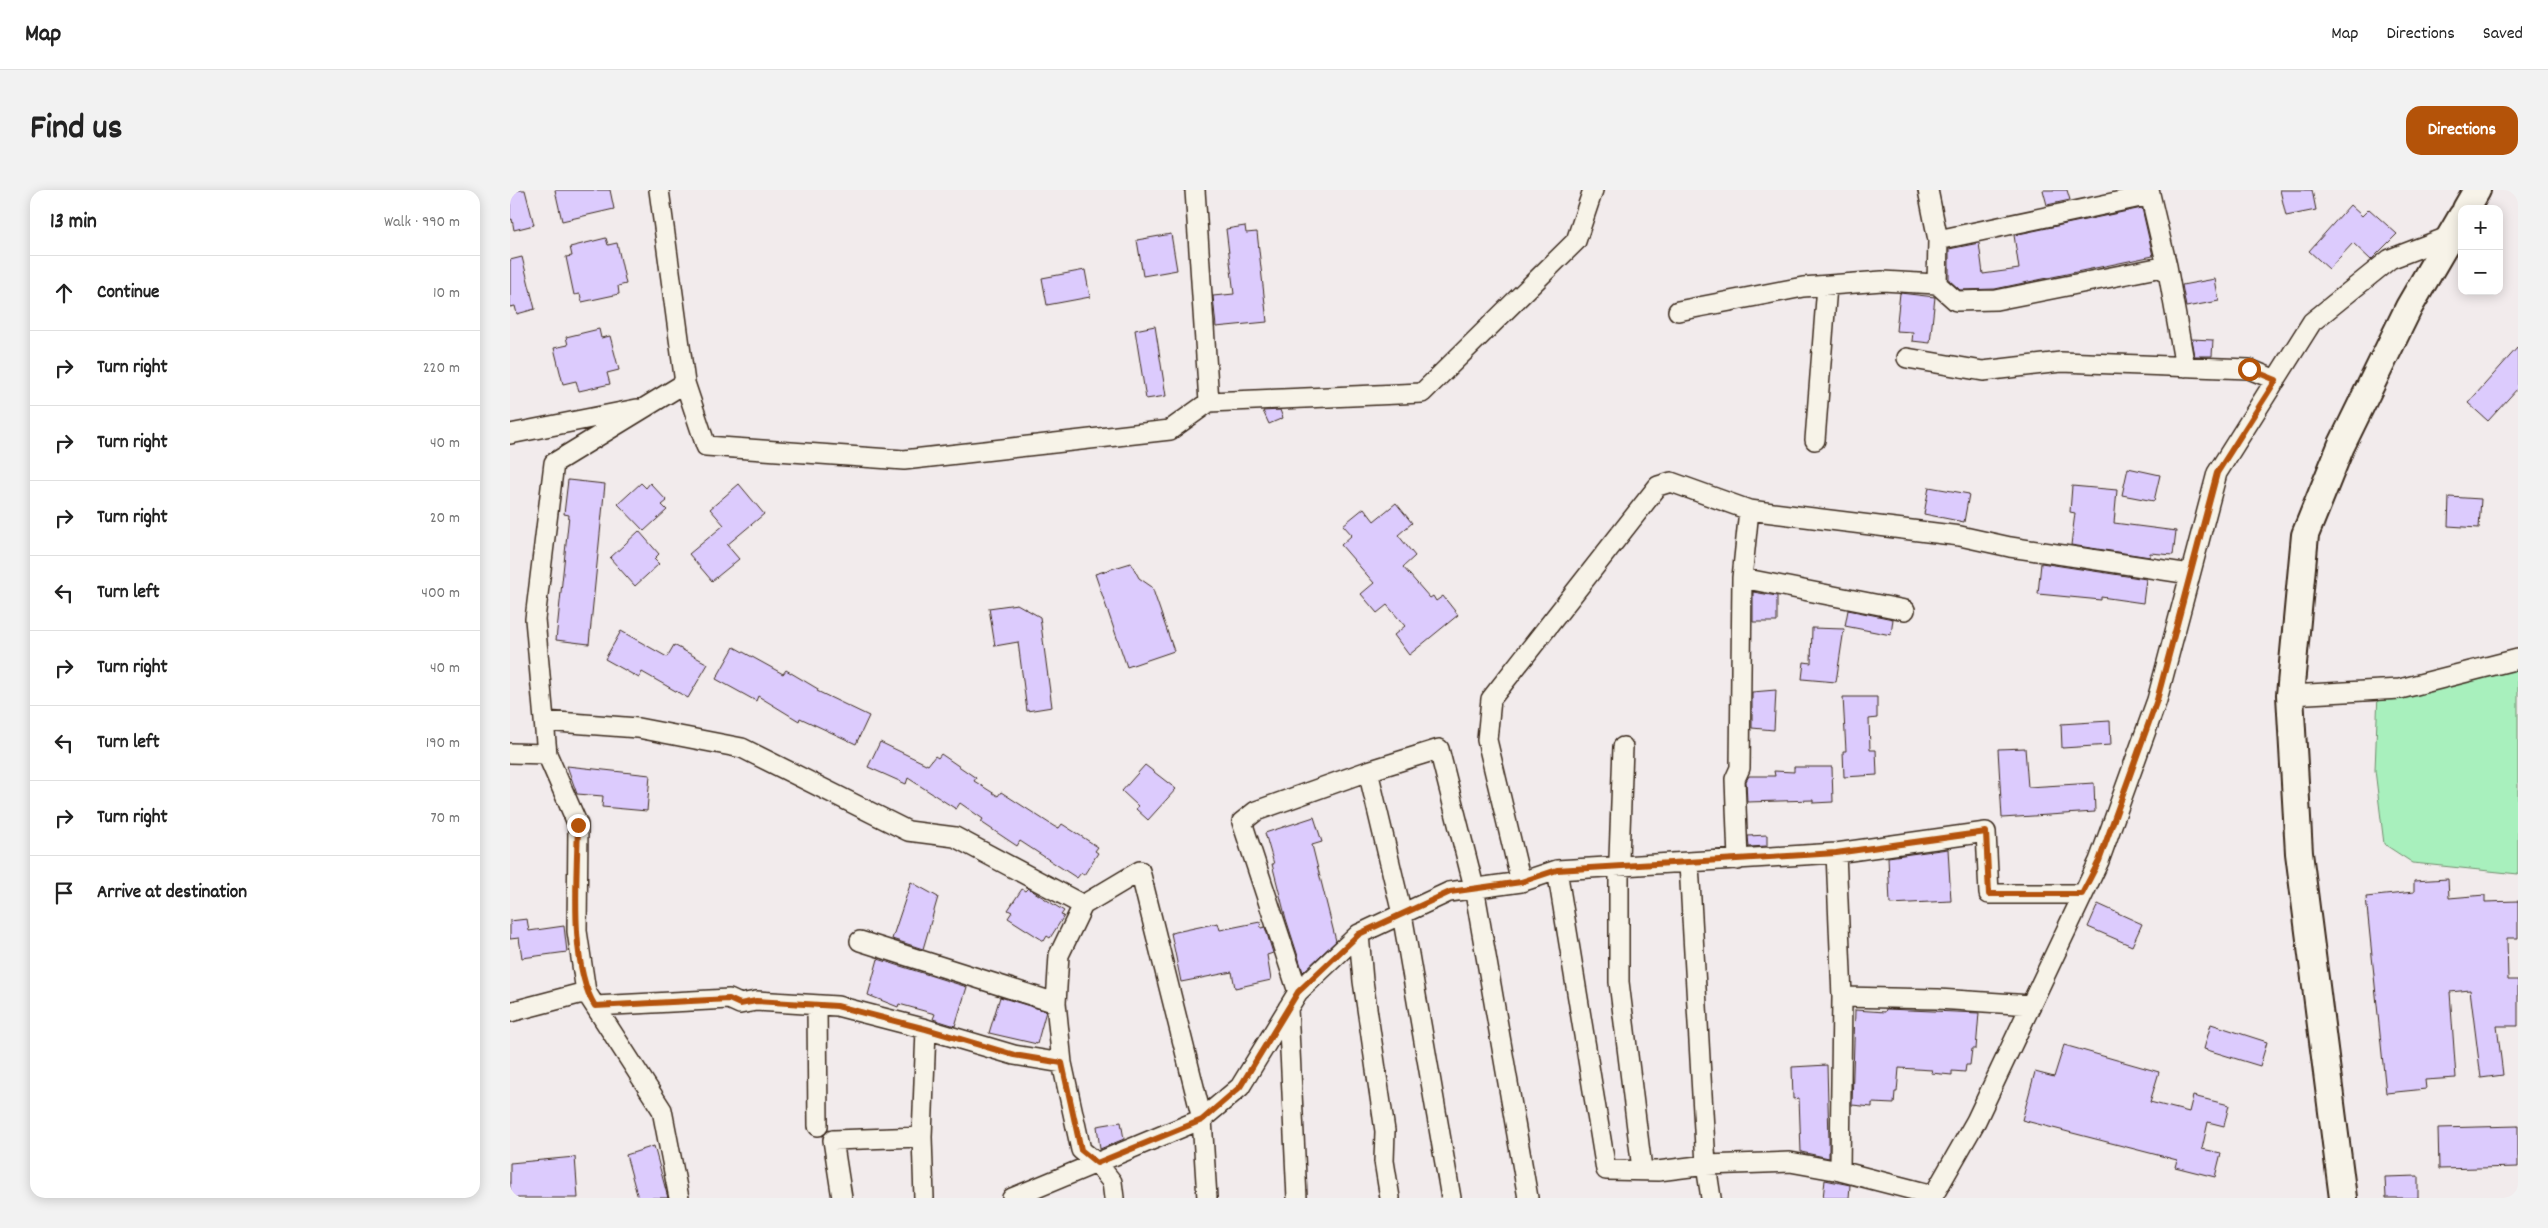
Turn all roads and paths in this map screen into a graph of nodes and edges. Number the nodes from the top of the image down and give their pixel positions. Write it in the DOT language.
graph roads {
  1 [pos="659,190"];
  2 [pos="1195,190"];
  3 [pos="1593,190"];
  4 [pos="1928,190"];
  5 [pos="2477,190"];
  6 [pos="2149,193"];
  7 [pos="2468,205"];
  8 [pos="2456,226"];
  9 [pos="1938,240"];
  10 [pos="2167,266"];
  11 [pos="1937,284"];
  12 [pos="1827,286"];
  13 [pos="1678,311"];
  14 [pos="1907,358"];
  15 [pos="2185,367"];
  16 [pos="2276,380"];
  17 [pos="685,383"];
  18 [pos="1209,402"];
  19 [pos="650,406"];
  20 [pos="510,434"];
  21 [pos="1815,440"];
  22 [pos="1749,510"];
  23 [pos="2190,574"];
  24 [pos="1742,578"];
  25 [pos="1905,610"];
  26 [pos="2518,659"];
  27 [pos="2290,695"];
  28 [pos="544,721"];
  29 [pos="1623,747"];
  30 [pos="510,753"];
  31 [pos="547,754"];
  32 [pos="1368,771"];
  33 [pos="1836,853"];
  34 [pos="1738,860"];
  35 [pos="1689,864"];
  36 [pos="1619,867"];
  37 [pos="1557,870"];
  38 [pos="1521,882"];
  39 [pos="1474,887"];
  40 [pos="2082,894"];
  41 [pos="1083,904"];
  42 [pos="1402,914"];
  43 [pos="1359,934"];
  44 [pos="860,941"];
  45 [pos="1842,997"];
  46 [pos="590,999"];
  47 [pos="1293,1000"];
  48 [pos="1056,1003"];
  49 [pos="817,1005"];
  50 [pos="2031,1005"];
  51 [pos="510,1012"];
  52 [pos="926,1029"];
  53 [pos="1062,1063"];
  54 [pos="1202,1120"];
  55 [pos="818,1126"];
  56 [pos="922,1137"];
  57 [pos="1097,1163"];
  58 [pos="1706,1165"];
  59 [pos="1642,1169"];
  60 [pos="1840,1171"];
  61 [pos="1015,1197"];
  62 [pos="1933,1197"];
  63 [pos="679,1198"];
  64 [pos="842,1198"];
  65 [pos="924,1198"];
  66 [pos="1114,1198"];
  67 [pos="1207,1198"];
  68 [pos="1297,1198"];
  69 [pos="1390,1198"];
  70 [pos="1451,1198"];
  71 [pos="1528,1198"];
  72 [pos="1711,1198"];
  73 [pos="2343,1198"];
  1 -- 17 [label="street"];
  2 -- 18 [label="street"];
  3 -- 18 [label="street"];
  4 -- 9 [label="street"];
  5 -- 7 [label="main road"];
  6 -- 9 [label="street"];
  6 -- 10 [label="street"];
  8 -- 16 [label="street"];
  8 -- 27 [label="main road"];
  9 -- 11 [label="street"];
  10 -- 11 [label="street"];
  10 -- 15 [label="street"];
  11 -- 12 [label="street"];
  12 -- 13 [label="street"];
  12 -- 21 [label="street"];
  14 -- 15 [label="street"];
  15 -- 16 [label="street"];
  16 -- 23 [label="street"];
  17 -- 18 [label="street"];
  17 -- 19 [label="street"];
  19 -- 20 [label="street"];
  19 -- 28 [label="street"];
  22 -- 23 [label="street"];
  22 -- 24 [label="street"];
  22 -- 38 [label="street"];
  23 -- 40 [label="street"];
  24 -- 25 [label="street"];
  24 -- 34 [label="street"];
  26 -- 27 [label="street"];
  27 -- 73 [label="main road"];
  28 -- 31 [label="street"];
  28 -- 41 [label="street"];
  29 -- 36 [label="street"];
  30 -- 31 [label="street"];
  31 -- 46 [label="street"];
  32 -- 39 [label="street"];
  32 -- 42 [label="street"];
  32 -- 47 [label="street"];
  33 -- 34 [label="street"];
  33 -- 40 [label="street"];
  33 -- 45 [label="street"];
  34 -- 35 [label="street"];
  35 -- 36 [label="street"];
  35 -- 58 [label="street"];
  36 -- 37 [label="street"];
  36 -- 59 [label="street"];
  37 -- 38 [label="street"];
  37 -- 59 [label="street"];
  38 -- 39 [label="street"];
  39 -- 42 [label="street"];
  39 -- 71 [label="street"];
  40 -- 50 [label="street"];
  41 -- 48 [label="street"];
  41 -- 54 [label="street"];
  42 -- 43 [label="street"];
  42 -- 70 [label="street"];
  43 -- 47 [label="street"];
  43 -- 69 [label="street"];
  44 -- 48 [label="street"];
  45 -- 50 [label="street"];
  45 -- 60 [label="street"];
  46 -- 49 [label="street"];
  46 -- 51 [label="street"];
  46 -- 63 [label="street"];
  47 -- 54 [label="street"];
  47 -- 68 [label="street"];
  48 -- 53 [label="street"];
  49 -- 52 [label="street"];
  49 -- 55 [label="street"];
  50 -- 62 [label="street"];
  52 -- 53 [label="street"];
  52 -- 56 [label="street"];
  53 -- 57 [label="street"];
  54 -- 57 [label="street"];
  54 -- 67 [label="street"];
  56 -- 64 [label="street"];
  56 -- 65 [label="street"];
  57 -- 61 [label="street"];
  57 -- 66 [label="street"];
  58 -- 59 [label="street"];
  58 -- 60 [label="street"];
  58 -- 72 [label="street"];
  60 -- 62 [label="street"];
}
